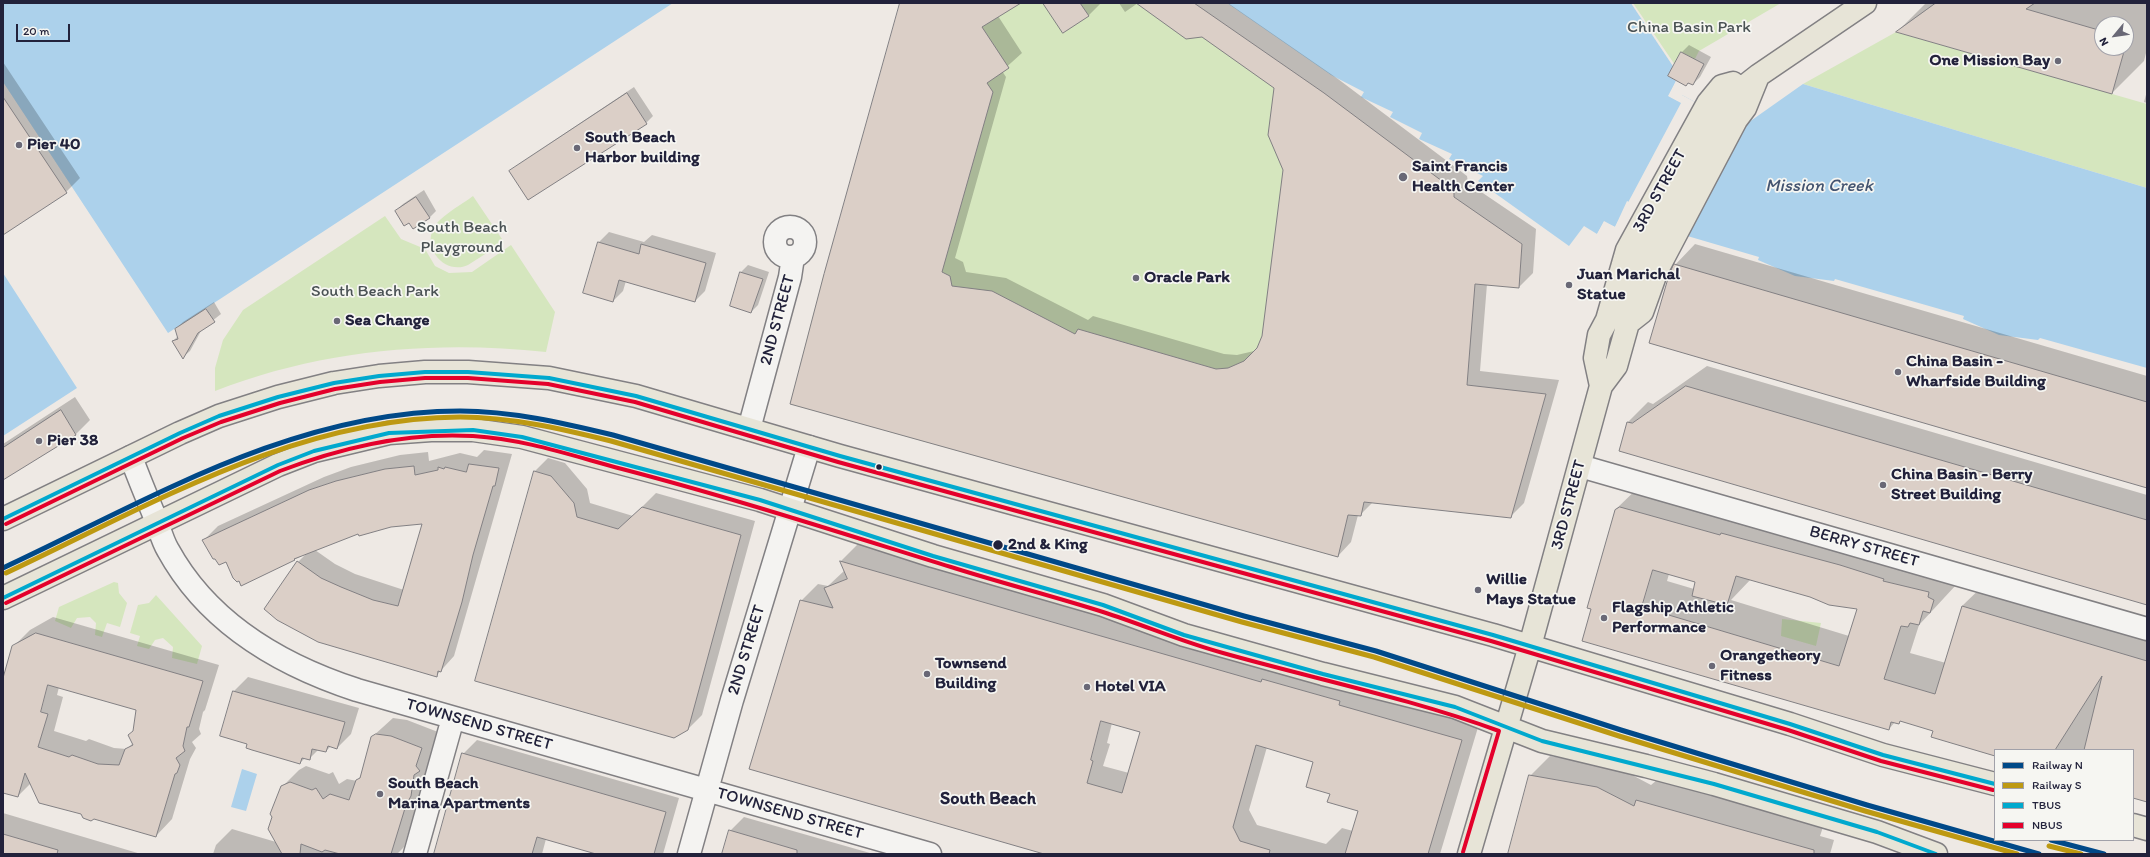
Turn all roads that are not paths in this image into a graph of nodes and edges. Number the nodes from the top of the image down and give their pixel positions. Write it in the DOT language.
graph roads {
  1 [pos="1865,3"];
  2 [pos="1759,75"];
  3 [pos="1722,111"];
  4 [pos="1665,217"];
  5 [pos="794,257"];
  6 [pos="1601,386"];
  7 [pos="749,429"];
  8 [pos="809,447"];
  9 [pos="131,457"];
  10 [pos="1580,466"];
  11 [pos="790,510"];
  12 [pos="3,519"];
  13 [pos="157,523"];
  14 [pos="3,598"];
  15 [pos="2147,629"];
  16 [pos="1530,646"];
  17 [pos="454,718"];
  18 [pos="1506,727"];
  19 [pos="1994,784"];
  20 [pos="708,790"];
  21 [pos="2134,825"];
  22 [pos="2147,829"];
  23 [pos="878,847"];
  24 [pos="415,854"];
  25 [pos="689,854"];
  26 [pos="930,854"];
  27 [pos="1469,854"];
  28 [pos="1936,854"];
  1 -- 2 [label="main road, 3RD STREET"];
  2 -- 3 [label="main road, 3RD STREET"];
  2 -- 3 [label="main road, 3RD STREET"];
  3 -- 4 [label="main road, 3RD STREET"];
  3 -- 4 [label="main road, 3RD STREET"];
  4 -- 6 [label="main road, 3RD STREET"];
  4 -- 6 [label="main road, 3RD STREET"];
  5 -- 7 [label="street, 2ND STREET"];
  6 -- 10 [label="main road, 3RD STREET"];
  7 -- 8 [label="main road"];
  7 -- 9 [label="main road"];
  8 -- 11 [label="street, 2ND STREET"];
  8 -- 16 [label="main road"];
  9 -- 12 [label="main road"];
  9 -- 13 [label="street, TOWNSEND STREET"];
  10 -- 15 [label="street, BERRY STREET"];
  10 -- 16 [label="main road, 3RD STREET"];
  11 -- 13 [label="main road"];
  11 -- 18 [label="main road"];
  11 -- 20 [label="street, 2ND STREET"];
  13 -- 14 [label="main road"];
  13 -- 17 [label="street, TOWNSEND STREET"];
  16 -- 18 [label="main road, 3RD STREET"];
  16 -- 19 [label="main road"];
  17 -- 20 [label="street, TOWNSEND STREET"];
  17 -- 24 [label="street"];
  18 -- 27 [label="main road, 3RD STREET"];
  18 -- 28 [label="main road"];
  20 -- 23 [label="street, TOWNSEND STREET"];
  20 -- 25 [label="street, 2ND STREET"];
  21 -- 22 [label="main road"];
  23 -- 26 [label="street, TOWNSEND STREET"];
}
